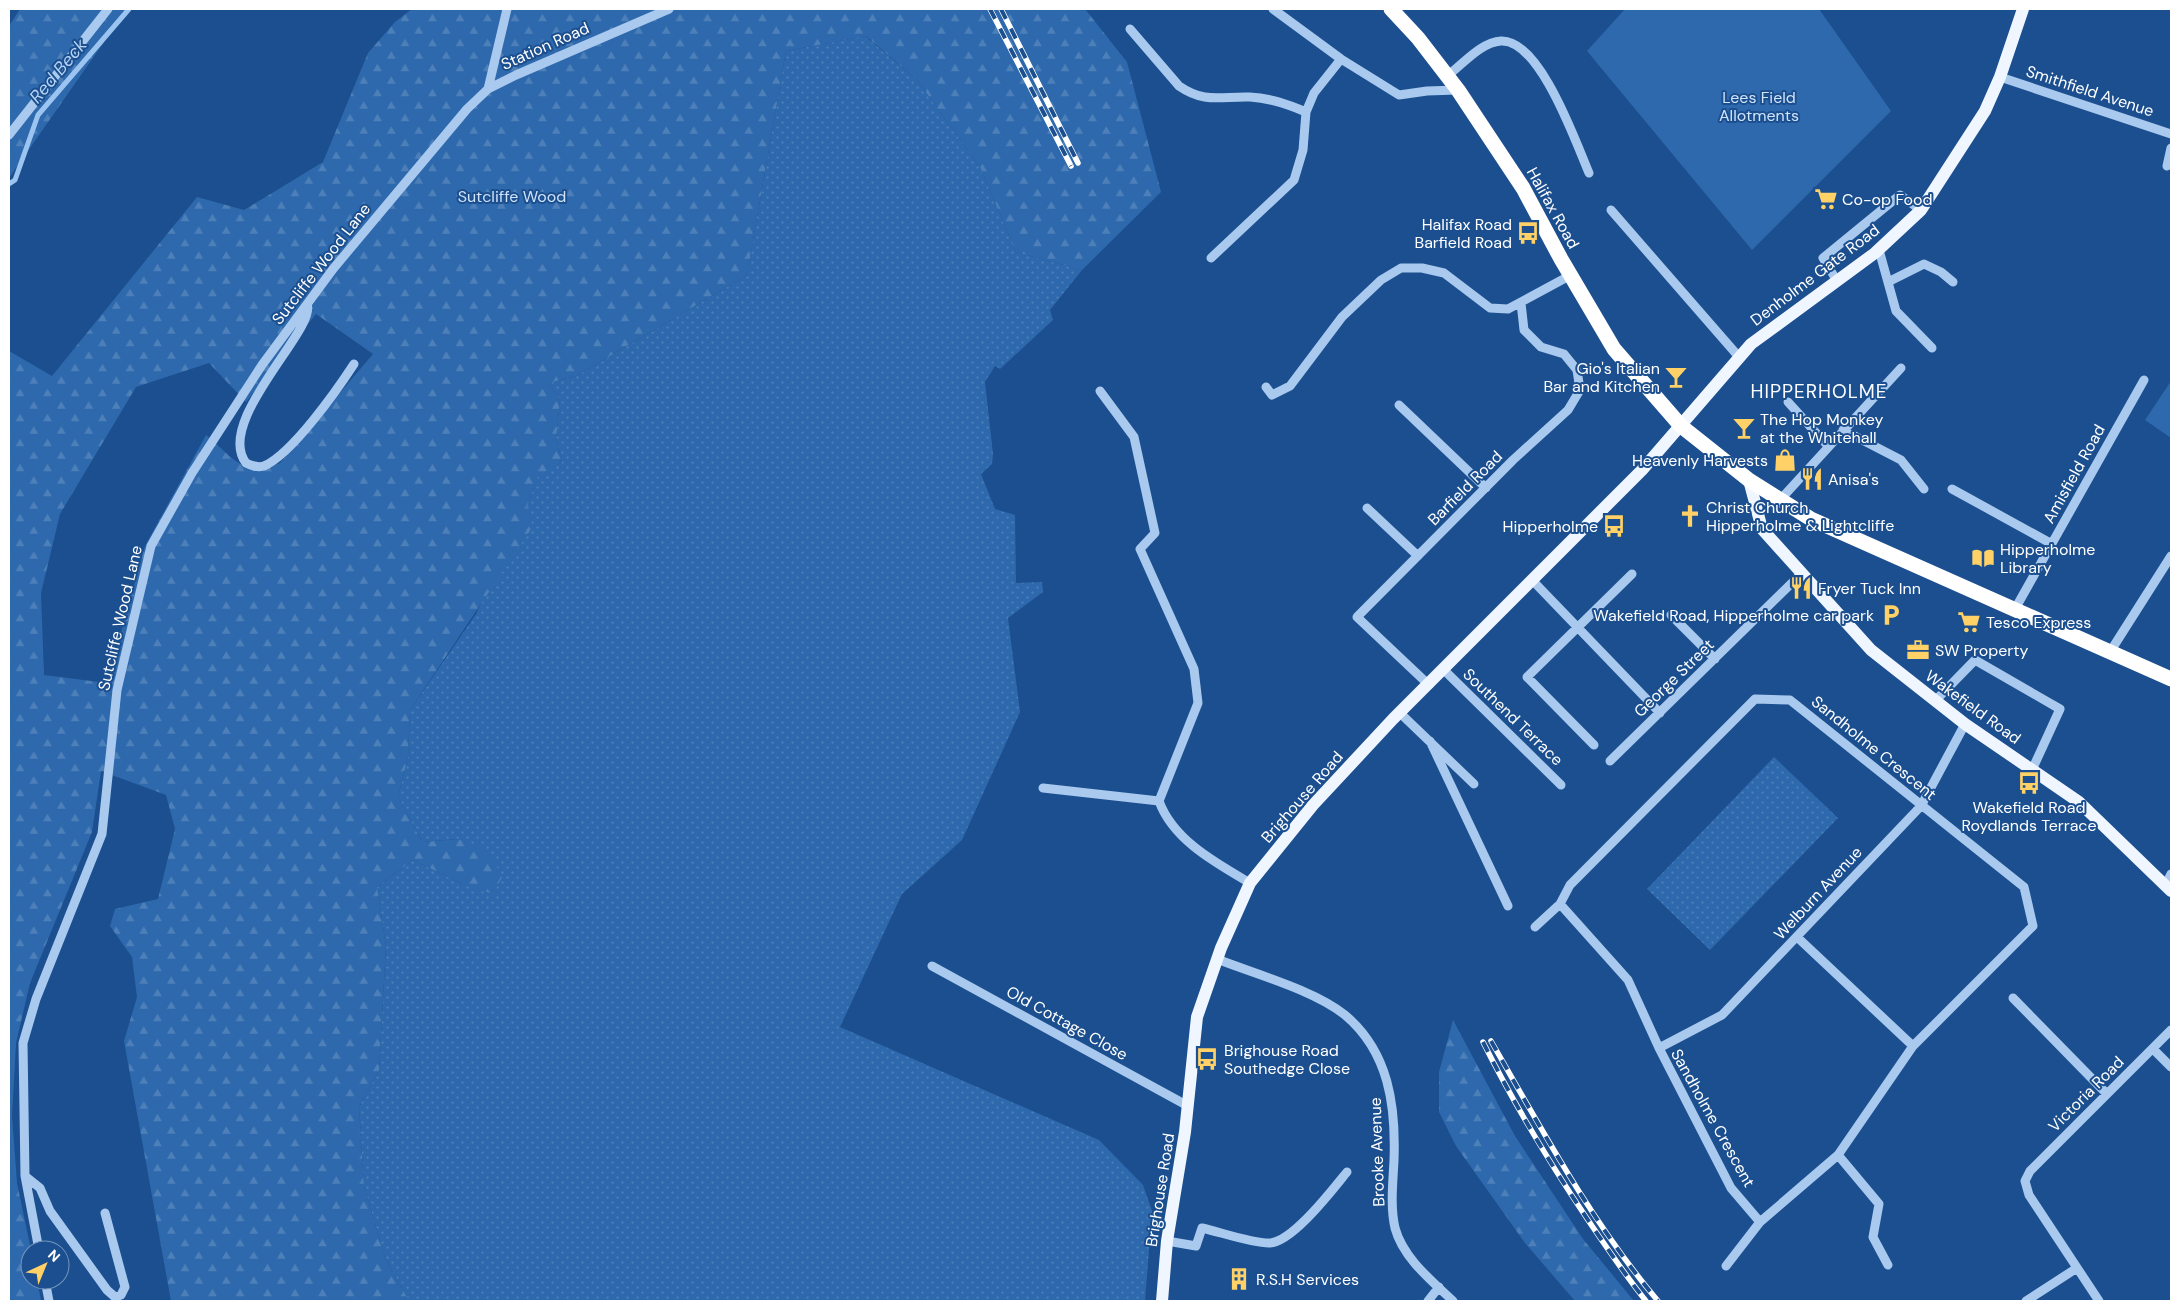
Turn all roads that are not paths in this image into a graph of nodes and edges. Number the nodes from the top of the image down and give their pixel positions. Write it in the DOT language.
graph roads {
  1 [pos="108,9"];
  2 [pos="507,9"];
  3 [pos="669,9"];
  4 [pos="1273,9"];
  5 [pos="1391,9"];
  6 [pos="2023,9"];
  7 [pos="1130,28"];
  8 [pos="1341,59"];
  9 [pos="1448,76"];
  10 [pos="2000,77"];
  11 [pos="488,88"];
  12 [pos="1458,90"];
  13 [pos="1306,112"];
  14 [pos="2171,134"];
  15 [pos="9,135"];
  16 [pos="2171,148"];
  17 [pos="2167,166"];
  18 [pos="1589,173"];
  19 [pos="1611,210"];
  20 [pos="1921,210"];
  21 [pos="1879,250"];
  22 [pos="1211,258"];
  23 [pos="1570,275"];
  24 [pos="1837,281"];
  25 [pos="1888,282"];
  26 [pos="1953,282"];
  27 [pos="1522,303"];
  28 [pos="307,304"];
  29 [pos="1932,348"];
  30 [pos="1739,357"];
  31 [pos="354,364"];
  32 [pos="1901,368"];
  33 [pos="2144,380"];
  34 [pos="1266,387"];
  35 [pos="1100,390"];
  36 [pos="1788,402"];
  37 [pos="1399,405"];
  38 [pos="1681,426"];
  39 [pos="1843,430"];
  40 [pos="1828,446"];
  41 [pos="1749,480"];
  42 [pos="1486,488"];
  43 [pos="1924,489"];
  44 [pos="1952,489"];
  45 [pos="1780,500"];
  46 [pos="1367,508"];
  47 [pos="2052,544"];
  48 [pos="1418,556"];
  49 [pos="2171,556"];
  50 [pos="1802,573"];
  51 [pos="1632,574"];
  52 [pos="1533,581"];
  53 [pos="2015,609"];
  54 [pos="1671,616"];
  55 [pos="1578,628"];
  56 [pos="2110,652"];
  57 [pos="1715,659"];
  58 [pos="1444,670"];
  59 [pos="2171,679"];
  60 [pos="1429,685"];
  61 [pos="1935,701"];
  62 [pos="1400,713"];
  63 [pos="1660,713"];
  64 [pos="1965,724"];
  65 [pos="1430,741"];
  66 [pos="1594,745"];
  67 [pos="1610,761"];
  68 [pos="2032,770"];
  69 [pos="1474,784"];
  70 [pos="1561,785"];
  71 [pos="1043,788"];
  72 [pos="1159,801"];
  73 [pos="1921,806"];
  74 [pos="1250,883"];
  75 [pos="2169,883"];
  76 [pos="1560,904"];
  77 [pos="1508,906"];
  78 [pos="1535,927"];
  79 [pos="1797,937"];
  80 [pos="1217,959"];
  81 [pos="932,966"];
  82 [pos="2013,998"];
  83 [pos="2171,1030"];
  84 [pos="1912,1046"];
  85 [pos="1658,1048"];
  86 [pos="2153,1049"];
  87 [pos="2171,1067"];
  88 [pos="2107,1094"];
  89 [pos="1188,1106"];
  90 [pos="1838,1155"];
  91 [pos="1347,1172"];
  92 [pos="25,1176"];
  93 [pos="105,1214"];
  94 [pos="1760,1222"];
  95 [pos="37,1240"];
  96 [pos="1167,1241"];
  97 [pos="1888,1265"];
  98 [pos="1726,1266"];
  99 [pos="2077,1268"];
  100 [pos="1439,1288"];
  101 [pos="1162,1301"];
  102 [pos="1428,1301"];
  103 [pos="1453,1301"];
  104 [pos="2026,1301"];
  105 [pos="2099,1301"];
  1 -- 15 [label="street"];
  2 -- 11 [label="street"];
  3 -- 11 [label="street, Station Road"];
  4 -- 8 [label="street"];
  5 -- 9 [label="highway, Halifax Road"];
  6 -- 10 [label="main road, Denholme Gate Road"];
  7 -- 13 [label="street"];
  8 -- 12 [label="street"];
  8 -- 13 [label="street"];
  9 -- 12 [label="highway, Halifax Road"];
  9 -- 18 [label="street"];
  10 -- 14 [label="street, Smithfield Avenue"];
  10 -- 20 [label="main road, Denholme Gate Road"];
  11 -- 28 [label="street, Sutcliffe Wood Lane"];
  12 -- 23 [label="highway, Halifax Road"];
  13 -- 22 [label="street"];
  16 -- 17 [label="street"];
  19 -- 30 [label="street"];
  20 -- 21 [label="main road, Denholme Gate Road"];
  20 -- 24 [label="street"];
  21 -- 24 [label="main road, Denholme Gate Road"];
  21 -- 25 [label="street"];
  23 -- 27 [label="street"];
  23 -- 38 [label="highway, Halifax Road"];
  24 -- 30 [label="main road, Denholme Gate Road"];
  25 -- 26 [label="street"];
  25 -- 29 [label="street"];
  27 -- 34 [label="street"];
  27 -- 42 [label="street, Barfield Road"];
  28 -- 31 [label="street"];
  28 -- 92 [label="street, Sutcliffe Wood Lane"];
  30 -- 38 [label="main road, Denholme Gate Road"];
  32 -- 39 [label="street"];
  33 -- 47 [label="street, Amisfield Road"];
  35 -- 72 [label="street"];
  36 -- 40 [label="street"];
  37 -- 42 [label="street"];
  38 -- 41 [label="highway, Halifax Road"];
  38 -- 52 [label="main road, Brighouse Road"];
  39 -- 40 [label="street"];
  39 -- 43 [label="street"];
  40 -- 45 [label="street"];
  41 -- 45 [label="highway, Halifax Road"];
  41 -- 50 [label="main road, Wakefield Road"];
  42 -- 48 [label="street, Barfield Road"];
  44 -- 47 [label="street"];
  45 -- 53 [label="highway, Halifax Road"];
  46 -- 48 [label="street"];
  47 -- 53 [label="street, Amisfield Road"];
  48 -- 60 [label="street, Barfield Road"];
  49 -- 56 [label="street"];
  50 -- 57 [label="street, George Street"];
  50 -- 61 [label="main road, Wakefield Road"];
  51 -- 55 [label="street"];
  52 -- 55 [label="street"];
  52 -- 58 [label="main road, Brighouse Road"];
  53 -- 56 [label="highway, Halifax Road"];
  54 -- 57 [label="street"];
  55 -- 63 [label="street"];
  55 -- 66 [label="street"];
  56 -- 59 [label="highway, Halifax Road"];
  57 -- 63 [label="street, George Street"];
  58 -- 60 [label="main road, Brighouse Road"];
  58 -- 70 [label="street, Southend Terrace"];
  60 -- 62 [label="main road, Brighouse Road"];
  61 -- 64 [label="main road, Wakefield Road"];
  61 -- 68 [label="street"];
  62 -- 65 [label="street"];
  62 -- 74 [label="main road, Brighouse Road"];
  63 -- 67 [label="street, George Street"];
  64 -- 68 [label="main road, Wakefield Road"];
  64 -- 73 [label="street, Welburn Avenue"];
  65 -- 69 [label="street"];
  65 -- 77 [label="street"];
  68 -- 75 [label="main road, Wakefield Road"];
  71 -- 72 [label="street"];
  72 -- 74 [label="street"];
  73 -- 76 [label="street, Sandholme Crescent"];
  73 -- 79 [label="street, Welburn Avenue"];
  73 -- 84 [label="street, Sandholme Crescent"];
  74 -- 80 [label="main road, Brighouse Road"];
  76 -- 78 [label="street, Sandholme Crescent"];
  76 -- 85 [label="street, Sandholme Crescent"];
  79 -- 84 [label="street"];
  79 -- 85 [label="street, Welburn Avenue"];
  80 -- 89 [label="main road, Brighouse Road"];
  80 -- 100 [label="street, Brooke Avenue"];
  81 -- 89 [label="street, Old Cottage Close"];
  82 -- 88 [label="street"];
  83 -- 86 [label="street, Victoria Road"];
  84 -- 90 [label="street, Sandholme Crescent"];
  85 -- 94 [label="street, Sandholme Crescent"];
  86 -- 87 [label="street"];
  86 -- 88 [label="street, Victoria Road"];
  88 -- 99 [label="street, Victoria Road"];
  89 -- 96 [label="main road, Brighouse Road"];
  90 -- 94 [label="street, Sandholme Crescent"];
  90 -- 97 [label="street"];
  91 -- 96 [label="street"];
  92 -- 93 [label="street"];
  92 -- 95 [label="street, Sutcliffe Wood Lane"];
  94 -- 98 [label="street, Sandholme Crescent"];
  96 -- 101 [label="main road, Brighouse Road"];
  99 -- 104 [label="street"];
  99 -- 105 [label="street"];
  100 -- 102 [label="street"];
  100 -- 103 [label="street, Brooke Avenue"];
}
